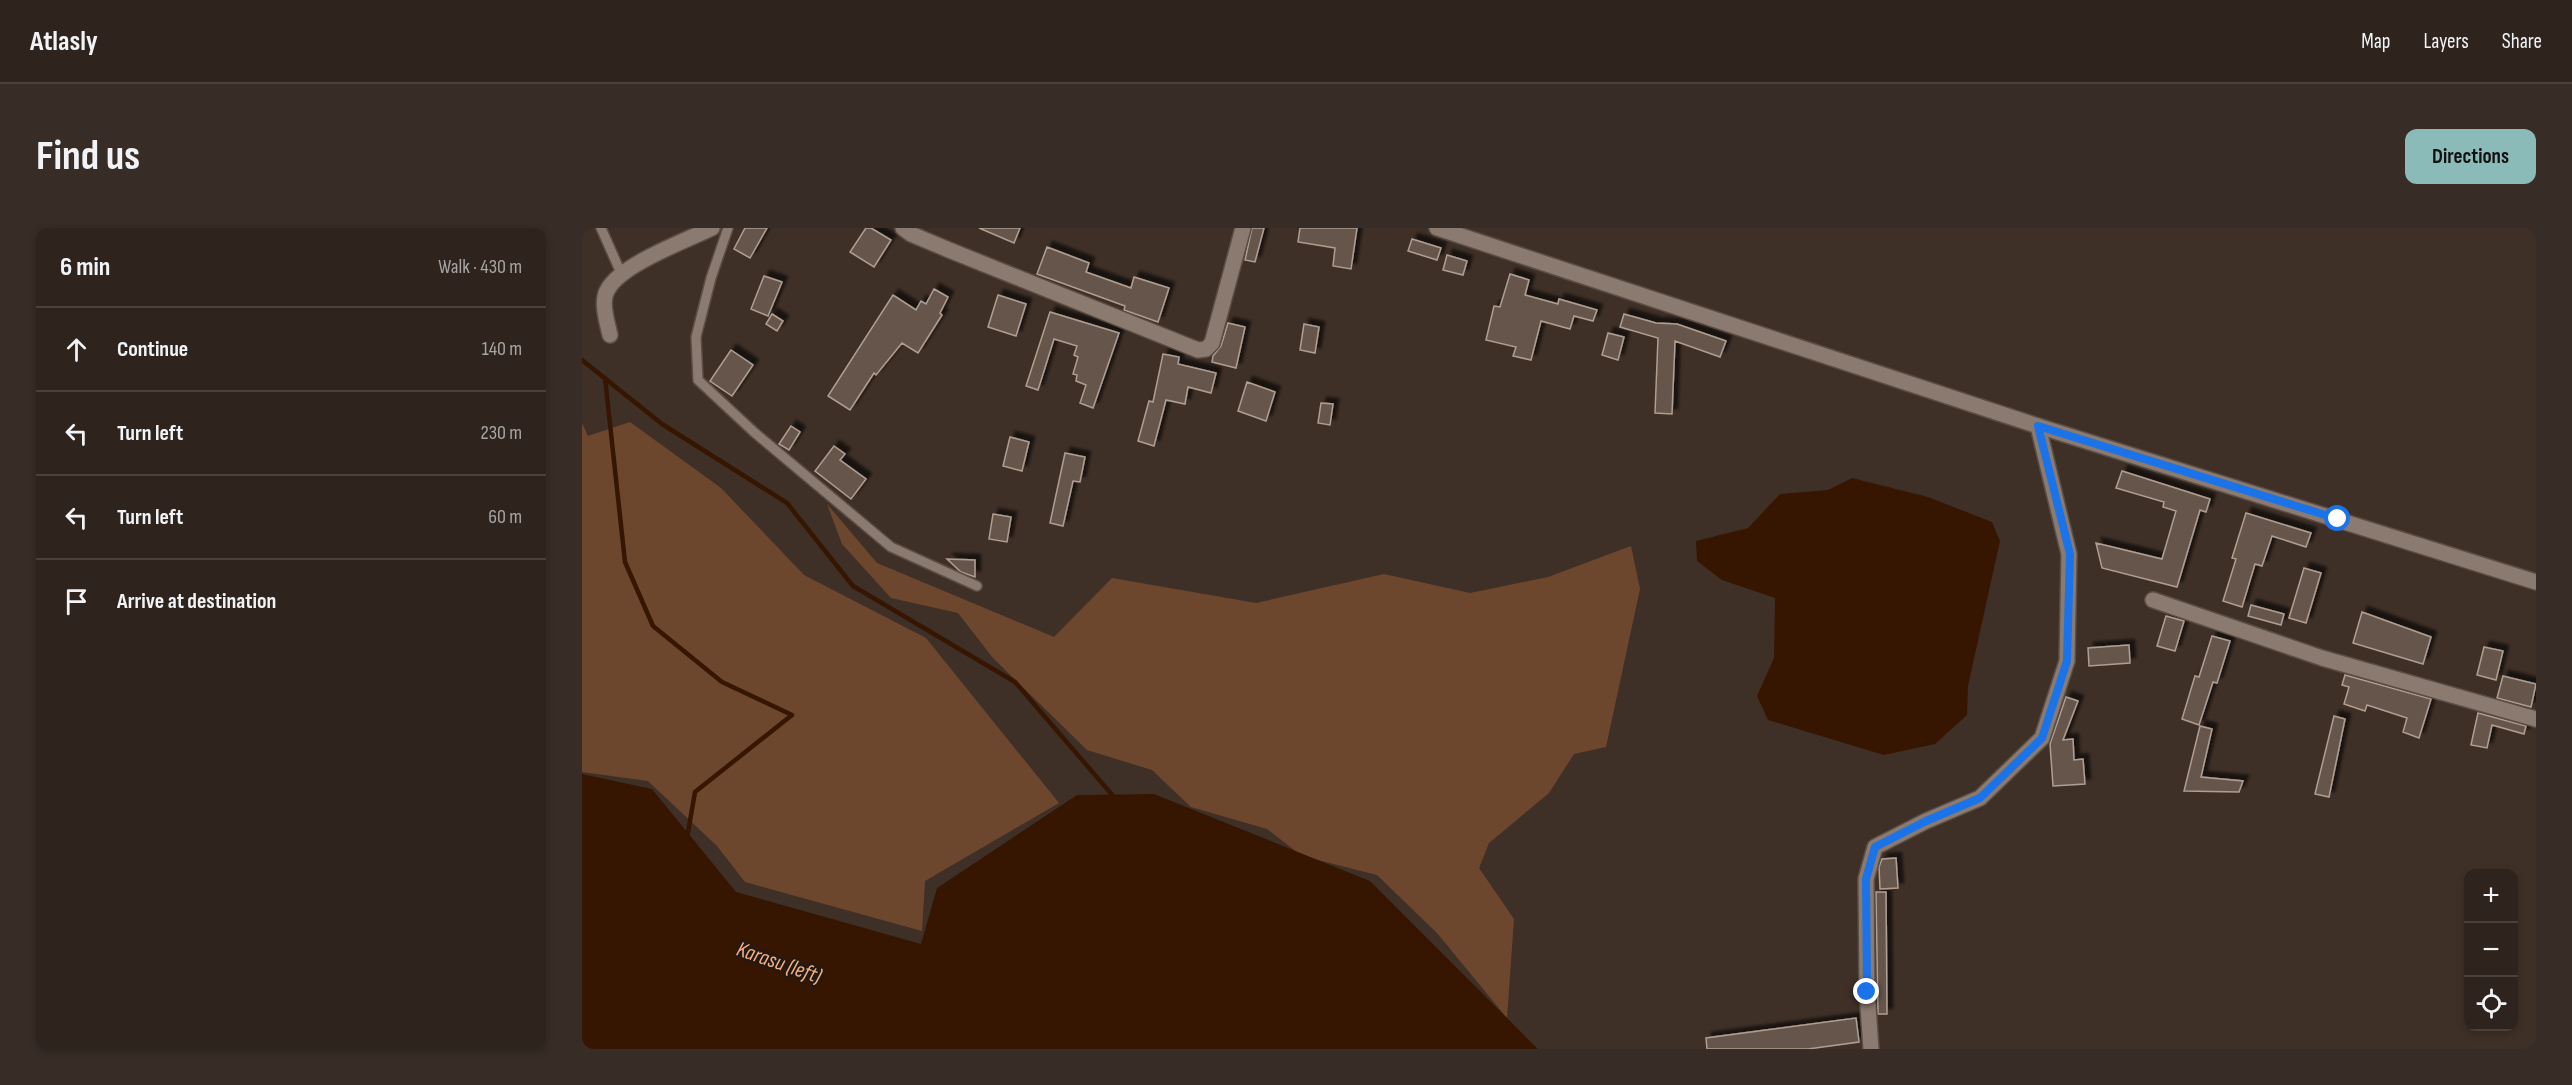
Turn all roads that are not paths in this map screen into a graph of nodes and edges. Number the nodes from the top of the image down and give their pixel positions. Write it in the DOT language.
graph roads {
  1 [pos="601,228"];
  2 [pos="712,228"];
  3 [pos="728,228"];
  4 [pos="903,228"];
  5 [pos="1244,228"];
  6 [pos="1437,228"];
  7 [pos="621,273"];
  8 [pos="610,334"];
  9 [pos="2038,426"];
  10 [pos="2536,582"];
  11 [pos="977,586"];
  12 [pos="2153,600"];
  13 [pos="2536,719"];
  14 [pos="1871,1049"];
  1 -- 7 [label="lane"];
  2 -- 7 [label="street"];
  3 -- 11 [label="lane"];
  4 -- 5 [label="street"];
  6 -- 9 [label="street"];
  7 -- 8 [label="street"];
  9 -- 10 [label="street"];
  9 -- 14 [label="street"];
  12 -- 13 [label="street"];
}
